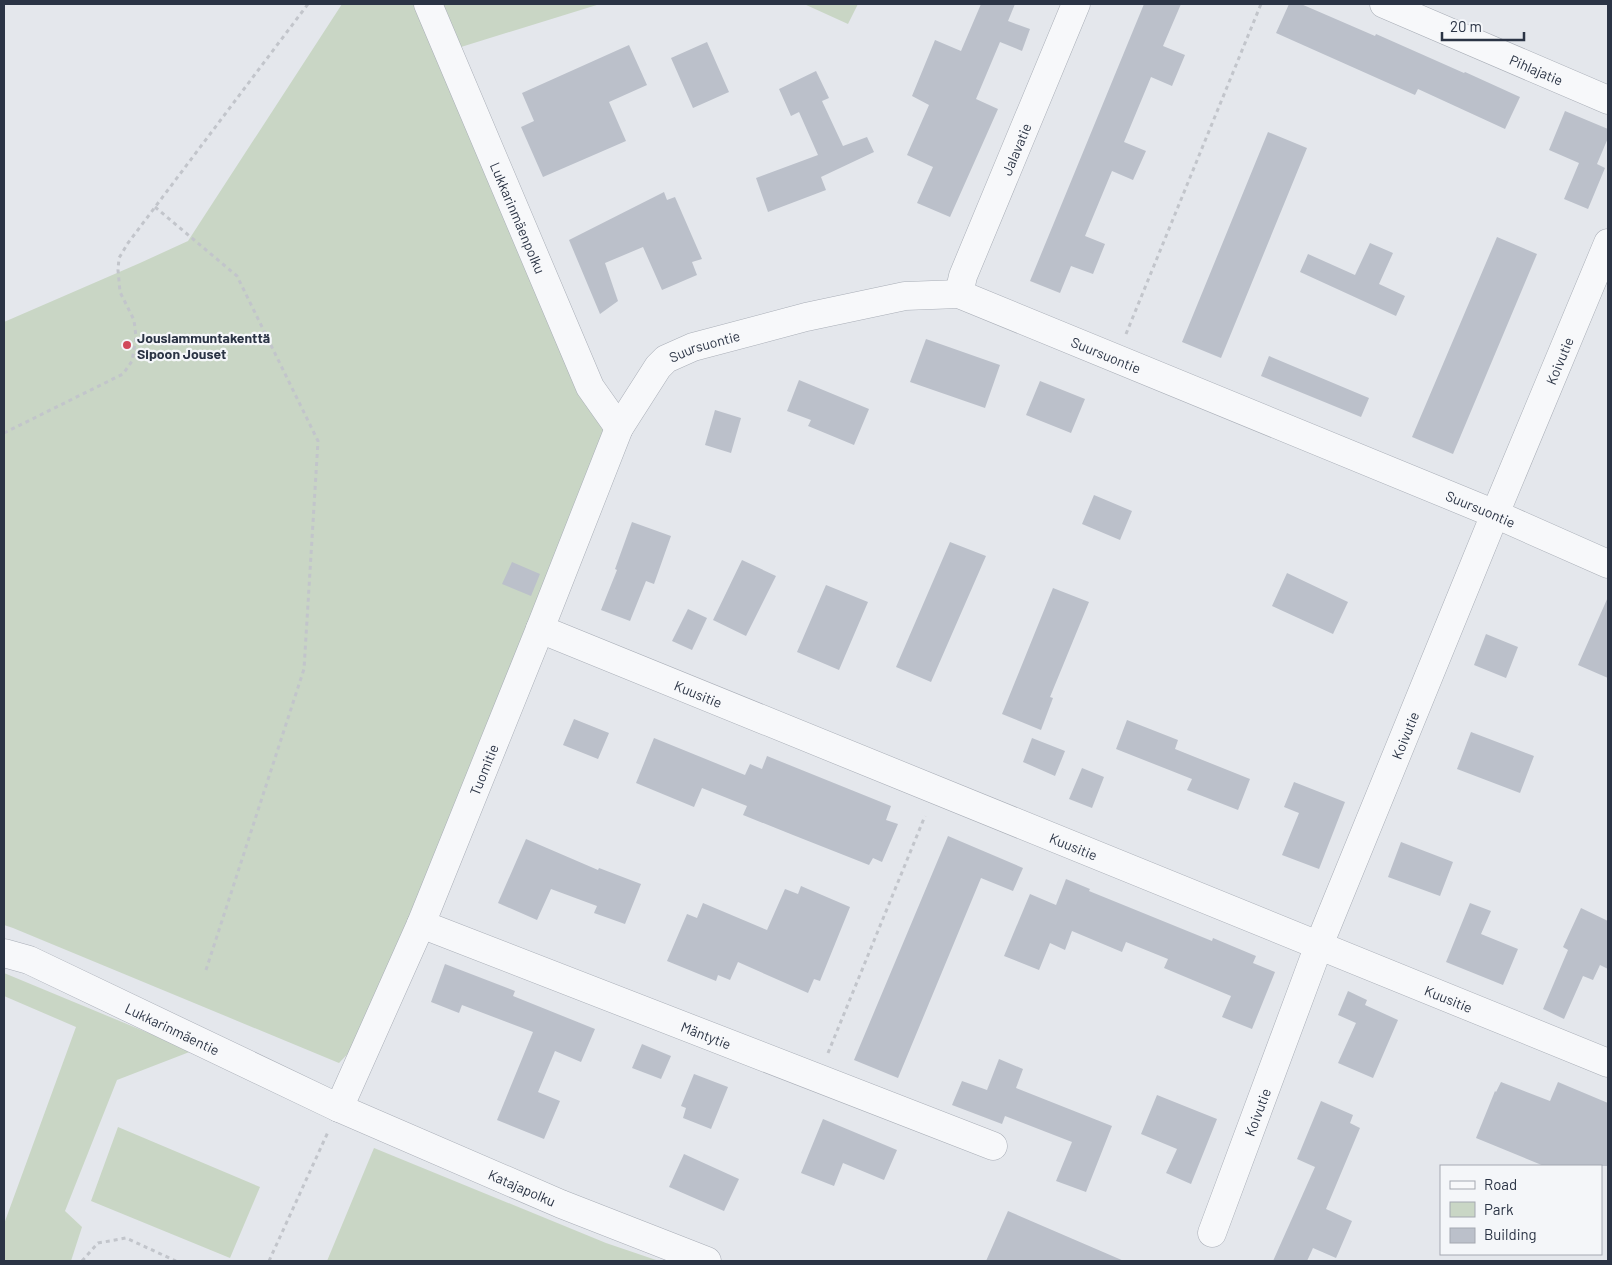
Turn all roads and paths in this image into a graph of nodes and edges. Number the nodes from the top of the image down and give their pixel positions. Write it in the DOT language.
graph roads {
  1 [pos="308,4"];
  2 [pos="428,4"];
  3 [pos="1076,4"];
  4 [pos="1261,4"];
  5 [pos="1384,4"];
  6 [pos="1608,100"];
  7 [pos="155,207"];
  8 [pos="1608,243"];
  9 [pos="959,294"];
  10 [pos="1123,341"];
  11 [pos="619,428"];
  12 [pos="4,433"];
  13 [pos="1494,514"];
  14 [pos="1608,564"];
  15 [pos="540,629"];
  16 [pos="936,790"];
  17 [pos="421,924"];
  18 [pos="1319,945"];
  19 [pos="4,953"];
  20 [pos="204,972"];
  21 [pos="1608,1063"];
  22 [pos="818,1078"];
  23 [pos="339,1108"];
  24 [pos="993,1146"];
  25 [pos="1212,1233"];
  26 [pos="82,1261"];
  27 [pos="176,1261"];
  28 [pos="269,1261"];
  29 [pos="707,1261"];
  1 -- 7 [label="path"];
  2 -- 11 [label="street, Lukkarinmäenpolku"];
  3 -- 9 [label="street, Jalavatie"];
  4 -- 10 [label="path"];
  5 -- 6 [label="street, Pihlajatie"];
  7 -- 12 [label="path"];
  7 -- 20 [label="path"];
  8 -- 13 [label="street, Koivutie"];
  9 -- 11 [label="street, Suursuontie"];
  9 -- 13 [label="street, Suursuontie"];
  11 -- 15 [label="street, Tuomitie"];
  13 -- 14 [label="street, Suursuontie"];
  13 -- 18 [label="street, Koivutie"];
  15 -- 16 [label="street, Kuusitie"];
  15 -- 17 [label="street, Tuomitie"];
  16 -- 18 [label="street, Kuusitie"];
  16 -- 22 [label="path"];
  17 -- 22 [label="street, Mäntytie"];
  17 -- 23 [label="street, Tuomitie"];
  18 -- 21 [label="street, Kuusitie"];
  18 -- 25 [label="street, Koivutie"];
  19 -- 23 [label="street, Lukkarinmäentie"];
  22 -- 24 [label="street, Mäntytie"];
  23 -- 28 [label="path"];
  23 -- 29 [label="street, Katajapolku"];
  26 -- 27 [label="path"];
}
